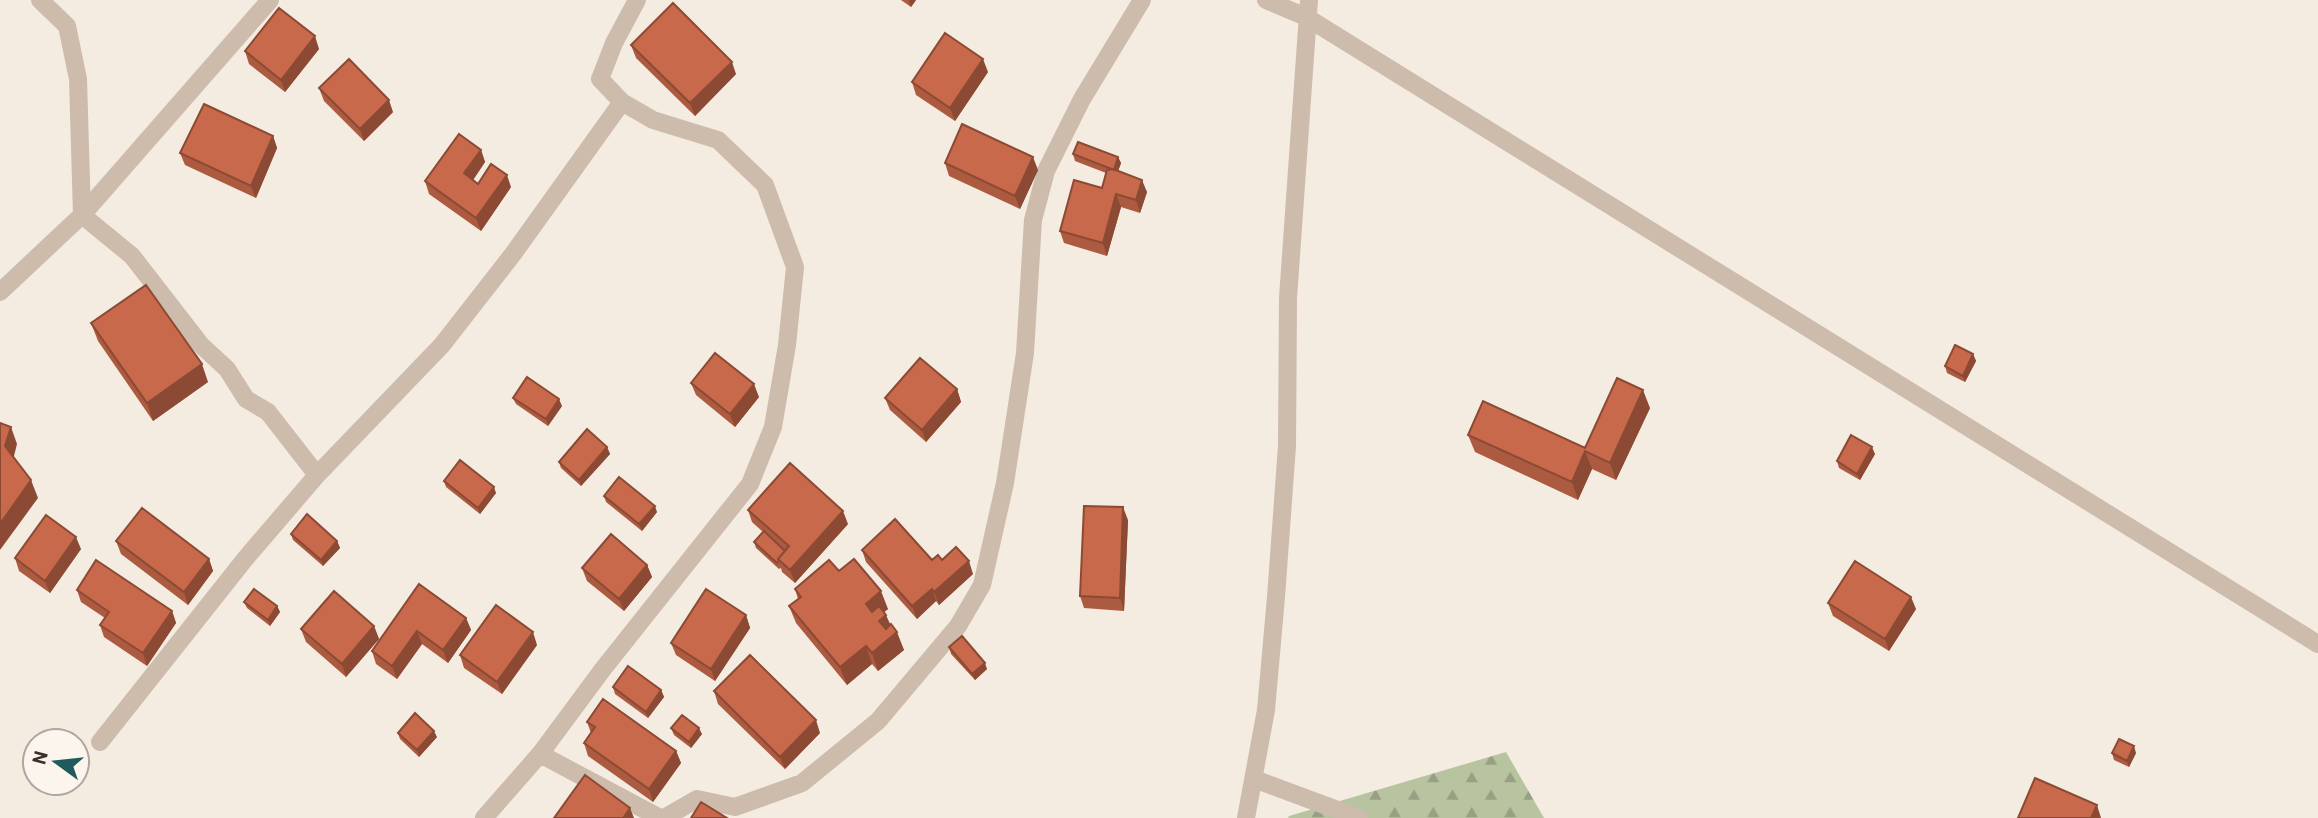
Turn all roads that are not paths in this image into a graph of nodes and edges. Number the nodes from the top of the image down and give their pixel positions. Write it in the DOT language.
graph roads {
  1 [pos="40,0"];
  2 [pos="270,0"];
  3 [pos="637,0"];
  4 [pos="1142,0"];
  5 [pos="1266,0"];
  6 [pos="1308,8"];
  7 [pos="622,103"];
  8 [pos="82,215"];
  9 [pos="0,292"];
  10 [pos="317,475"];
  11 [pos="2318,644"];
  12 [pos="100,742"];
  13 [pos="540,754"];
  14 [pos="1254,779"];
  15 [pos="484,818"];
  16 [pos="662,818"];
  17 [pos="1246,818"];
  18 [pos="1359,818"];
  1 -- 8 [label="street"];
  2 -- 8 [label="street"];
  3 -- 7 [label="street"];
  4 -- 16 [label="street"];
  5 -- 6 [label="street"];
  6 -- 11 [label="street"];
  6 -- 14 [label="street"];
  7 -- 10 [label="street"];
  7 -- 13 [label="street"];
  8 -- 9 [label="street"];
  8 -- 10 [label="street"];
  10 -- 12 [label="street"];
  13 -- 15 [label="street"];
  13 -- 16 [label="street"];
  14 -- 17 [label="street"];
  14 -- 18 [label="street"];
}
